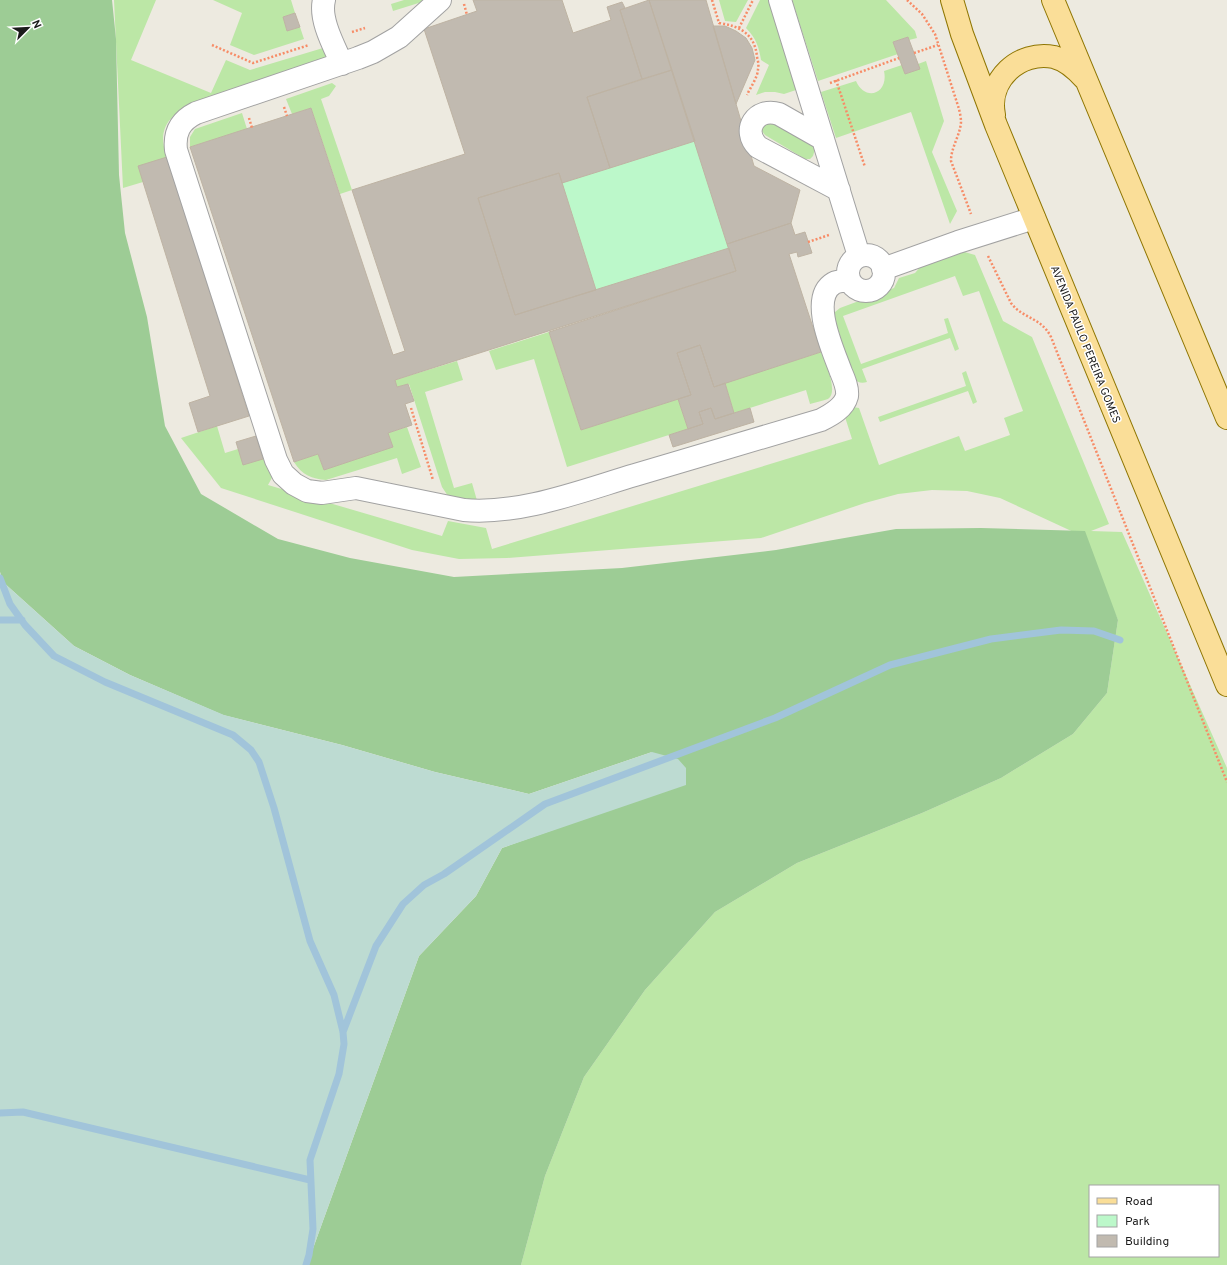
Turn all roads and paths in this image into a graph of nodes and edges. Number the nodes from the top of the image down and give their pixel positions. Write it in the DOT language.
graph roads {
  1 [pos="324,0"];
  2 [pos="440,0"];
  3 [pos="462,0"];
  4 [pos="712,0"];
  5 [pos="753,0"];
  6 [pos="780,0"];
  7 [pos="908,0"];
  8 [pos="952,0"];
  9 [pos="1053,0"];
  10 [pos="467,15"];
  11 [pos="739,28"];
  12 [pos="938,45"];
  13 [pos="914,53"];
  14 [pos="342,64"];
  15 [pos="836,80"];
  16 [pos="1087,82"];
  17 [pos="746,97"];
  18 [pos="996,125"];
  19 [pos="823,139"];
  20 [pos="866,167"];
  21 [pos="839,190"];
  22 [pos="1034,218"];
  23 [pos="979,235"];
  24 [pos="859,256"];
  25 [pos="883,268"];
  26 [pos="849,280"];
  27 [pos="411,408"];
  28 [pos="1227,418"];
  29 [pos="441,505"];
  30 [pos="1227,685"];
  31 [pos="1227,782"];
  1 -- 14 [label="lane"];
  2 -- 14 [label="lane"];
  3 -- 10 [label="path"];
  4 -- 11 [label="path"];
  5 -- 11 [label="path"];
  6 -- 19 [label="lane"];
  7 -- 12 [label="path"];
  8 -- 18 [label="main road, AVENIDA PAULO PEREIRA GOMES"];
  9 -- 16 [label="main road"];
  11 -- 17 [label="path"];
  12 -- 13 [label="path"];
  12 -- 23 [label="path"];
  14 -- 29 [label="lane"];
  15 -- 20 [label="path"];
  16 -- 18 [label="main road"];
  16 -- 28 [label="main road"];
  18 -- 22 [label="main road, AVENIDA PAULO PEREIRA GOMES"];
  19 -- 21 [label="lane"];
  19 -- 21 [label="lane"];
  21 -- 24 [label="lane"];
  22 -- 23 [label="lane"];
  22 -- 30 [label="main road, AVENIDA PAULO PEREIRA GOMES"];
  23 -- 25 [label="lane"];
  23 -- 31 [label="path"];
  24 -- 25 [label="lane"];
  24 -- 26 [label="lane"];
  25 -- 26 [label="lane"];
  26 -- 29 [label="lane"];
  27 -- 29 [label="path"];
}
